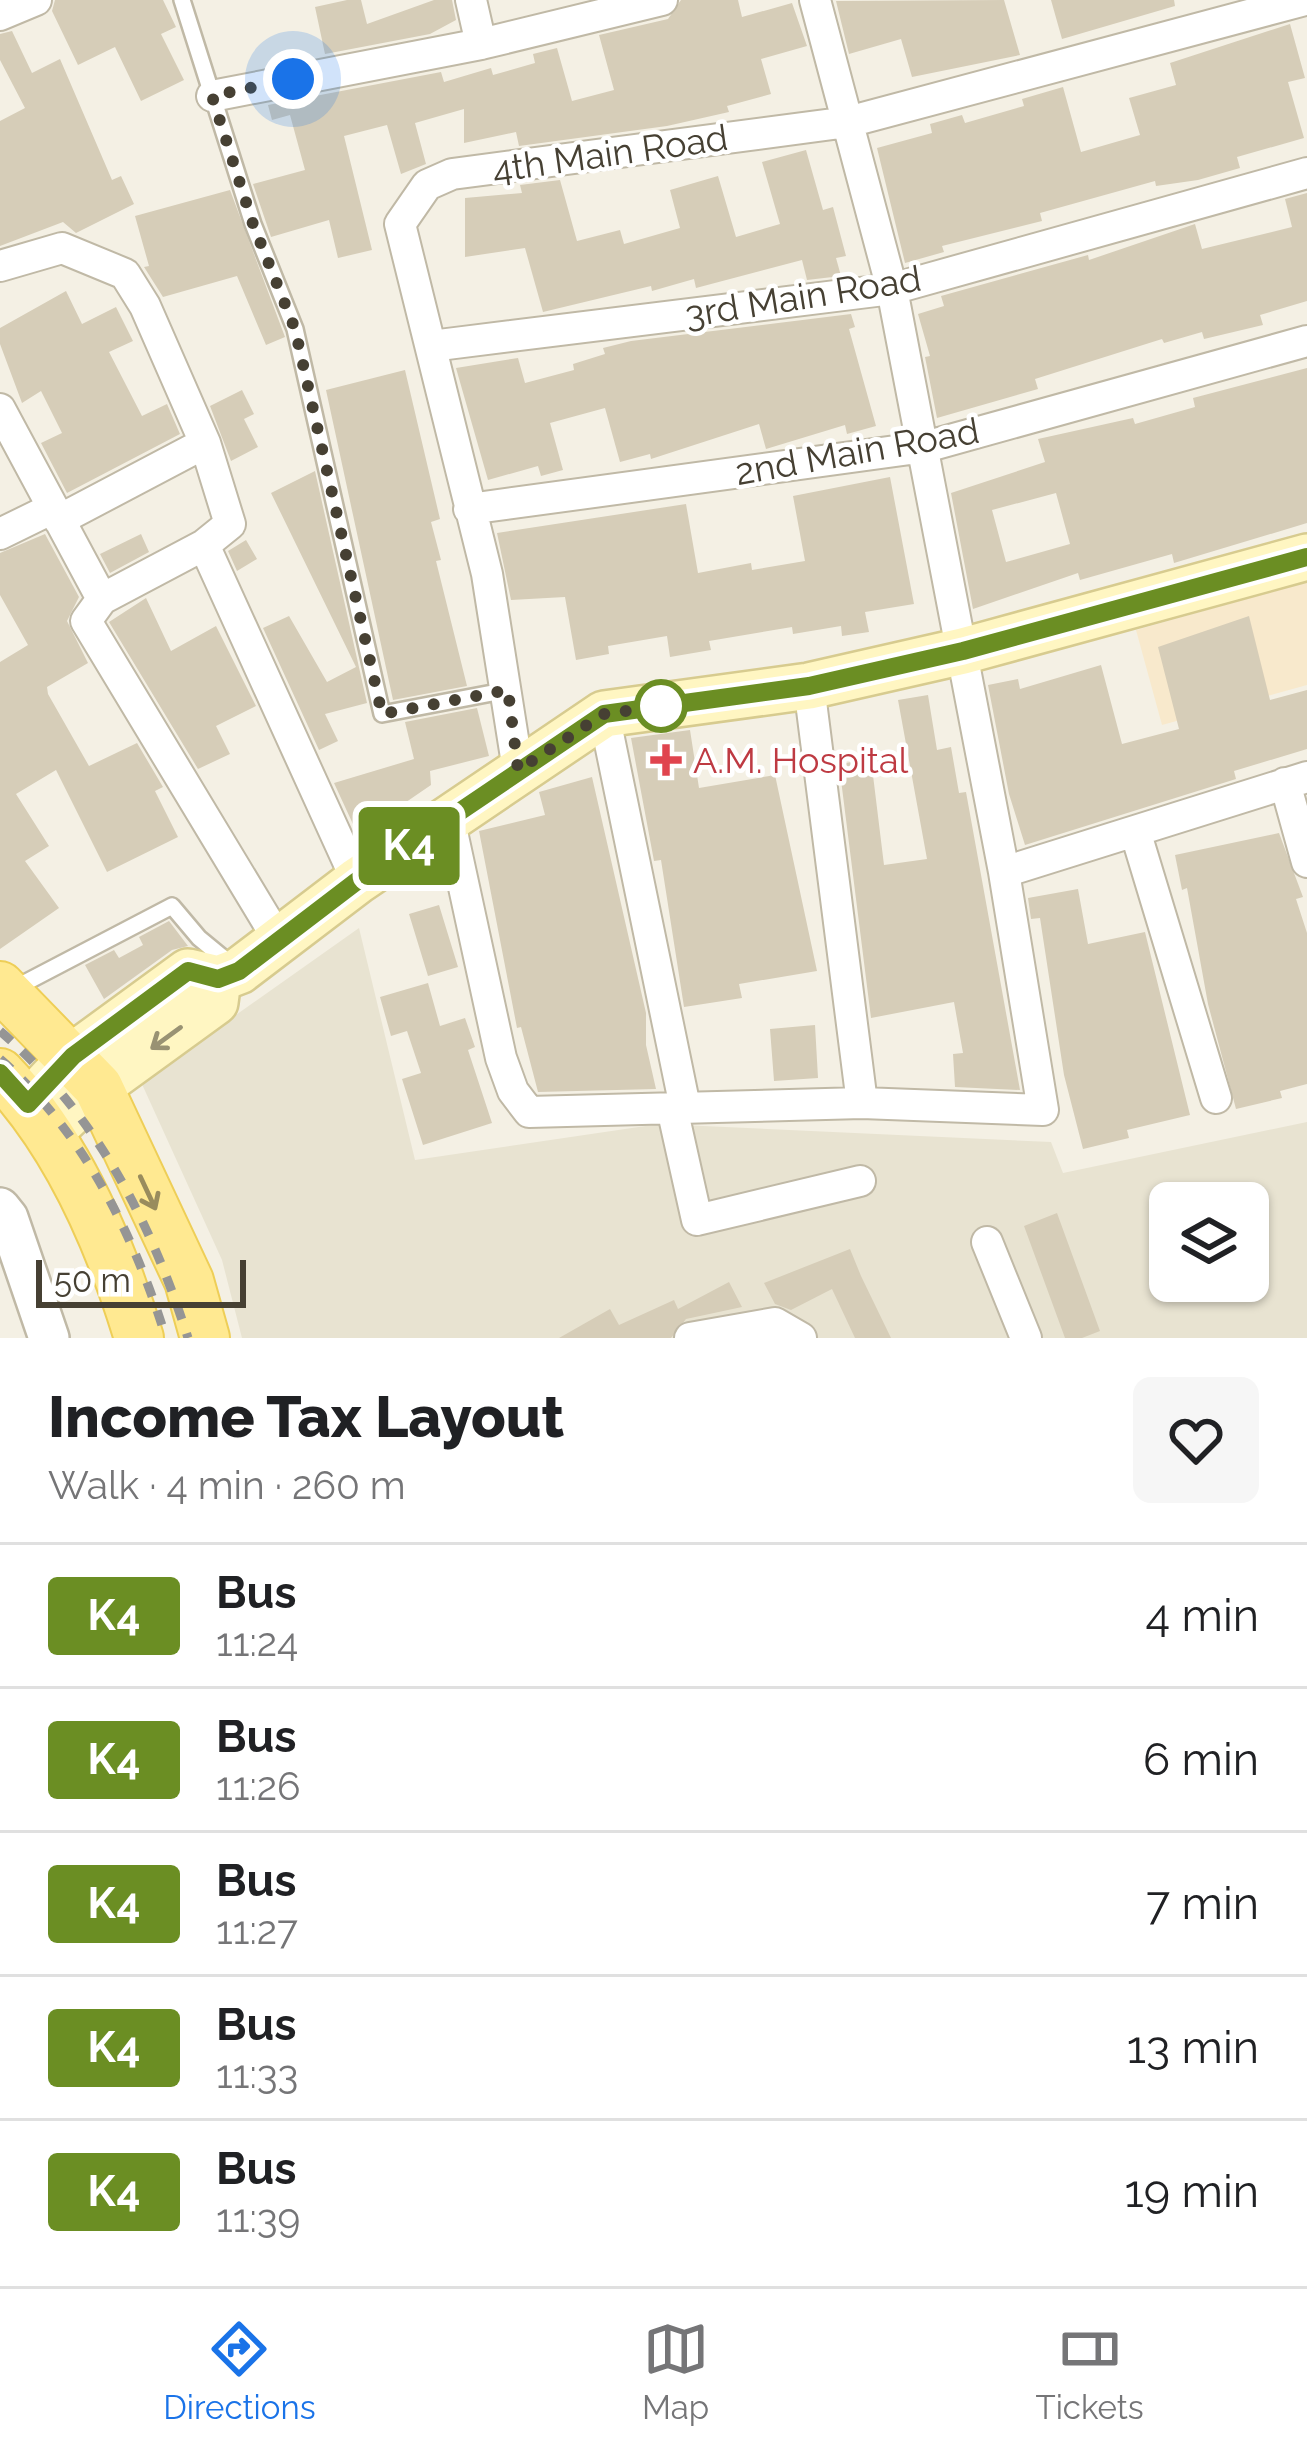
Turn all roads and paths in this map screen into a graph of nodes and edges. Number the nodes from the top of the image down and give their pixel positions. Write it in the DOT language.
graph roads {
  1 [pos="36,0"];
  2 [pos="182,0"];
  3 [pos="471,0"];
  4 [pos="662,0"];
  5 [pos="815,0"];
  6 [pos="1305,0"];
  7 [pos="0,15"];
  8 [pos="481,44"];
  9 [pos="212,96"];
  10 [pos="848,122"];
  11 [pos="1307,173"];
  12 [pos="0,266"];
  13 [pos="892,289"];
  14 [pos="1307,340"];
  15 [pos="431,346"];
  16 [pos="0,409"];
  17 [pos="205,442"];
  18 [pos="925,447"];
  19 [pos="469,509"];
  20 [pos="56,514"];
  21 [pos="0,534"];
  22 [pos="204,544"];
  23 [pos="1307,557"];
  24 [pos="102,599"];
  25 [pos="963,651"];
  26 [pos="809,686"];
  27 [pos="508,690"];
  28 [pos="604,714"];
  29 [pos="518,770"];
  30 [pos="1296,780"];
  31 [pos="449,818"];
  32 [pos="1136,834"];
  33 [pos="1307,862"];
  34 [pos="1004,872"];
  35 [pos="357,881"];
  36 [pos="278,940"];
  37 [pos="229,975"];
  38 [pos="3,989"];
  39 [pos="86,1072"];
  40 [pos="1216,1098"];
  41 [pos="26,1103"];
  42 [pos="862,1103"];
  43 [pos="678,1107"];
  44 [pos="860,1181"];
  45 [pos="0,1208"];
  46 [pos="987,1242"];
  47 [pos="50,1338"];
  48 [pos="140,1338"];
  49 [pos="205,1338"];
  50 [pos="690,1338"];
  51 [pos="801,1338"];
  52 [pos="1026,1338"];
  1 -- 7 [label="street"];
  2 -- 9 [label="lane"];
  3 -- 8 [label="street"];
  4 -- 8 [label="street"];
  5 -- 10 [label="street"];
  6 -- 10 [label="street, 4th Main Road"];
  8 -- 9 [label="street"];
  9 -- 27 [label="lane"];
  10 -- 13 [label="street"];
  10 -- 15 [label="street, 4th Main Road"];
  11 -- 13 [label="street, 3rd Main Road"];
  12 -- 17 [label="street"];
  13 -- 15 [label="street, 3rd Main Road"];
  13 -- 18 [label="street"];
  14 -- 18 [label="street, 2nd Main Road"];
  15 -- 19 [label="street, 4th Main Road"];
  16 -- 20 [label="street"];
  17 -- 20 [label="street"];
  17 -- 22 [label="street"];
  18 -- 19 [label="street, 2nd Main Road"];
  18 -- 25 [label="street"];
  19 -- 27 [label="street, 4th Main Road"];
  20 -- 21 [label="street"];
  20 -- 24 [label="street"];
  22 -- 24 [label="street"];
  22 -- 35 [label="street"];
  23 -- 25 [label="main road"];
  24 -- 36 [label="street"];
  25 -- 26 [label="main road"];
  25 -- 34 [label="street"];
  26 -- 28 [label="main road"];
  26 -- 42 [label="street"];
  27 -- 29 [label="street, 4th Main Road"];
  28 -- 29 [label="main road"];
  28 -- 43 [label="street"];
  29 -- 31 [label="main road"];
  30 -- 32 [label="street"];
  30 -- 33 [label="street"];
  31 -- 35 [label="main road"];
  31 -- 43 [label="street"];
  32 -- 34 [label="street"];
  32 -- 40 [label="street"];
  34 -- 42 [label="street"];
  35 -- 36 [label="main road"];
  36 -- 37 [label="main road"];
  37 -- 38 [label="lane"];
  37 -- 39 [label="main road"];
  38 -- 39 [label="main road"];
  39 -- 41 [label="main road"];
  39 -- 49 [label="main road, one-way"];
  41 -- 48 [label="main road"];
  42 -- 43 [label="street"];
  43 -- 44 [label="street"];
  45 -- 47 [label="street"];
  46 -- 52 [label="street"];
  50 -- 51 [label="street"];
}
